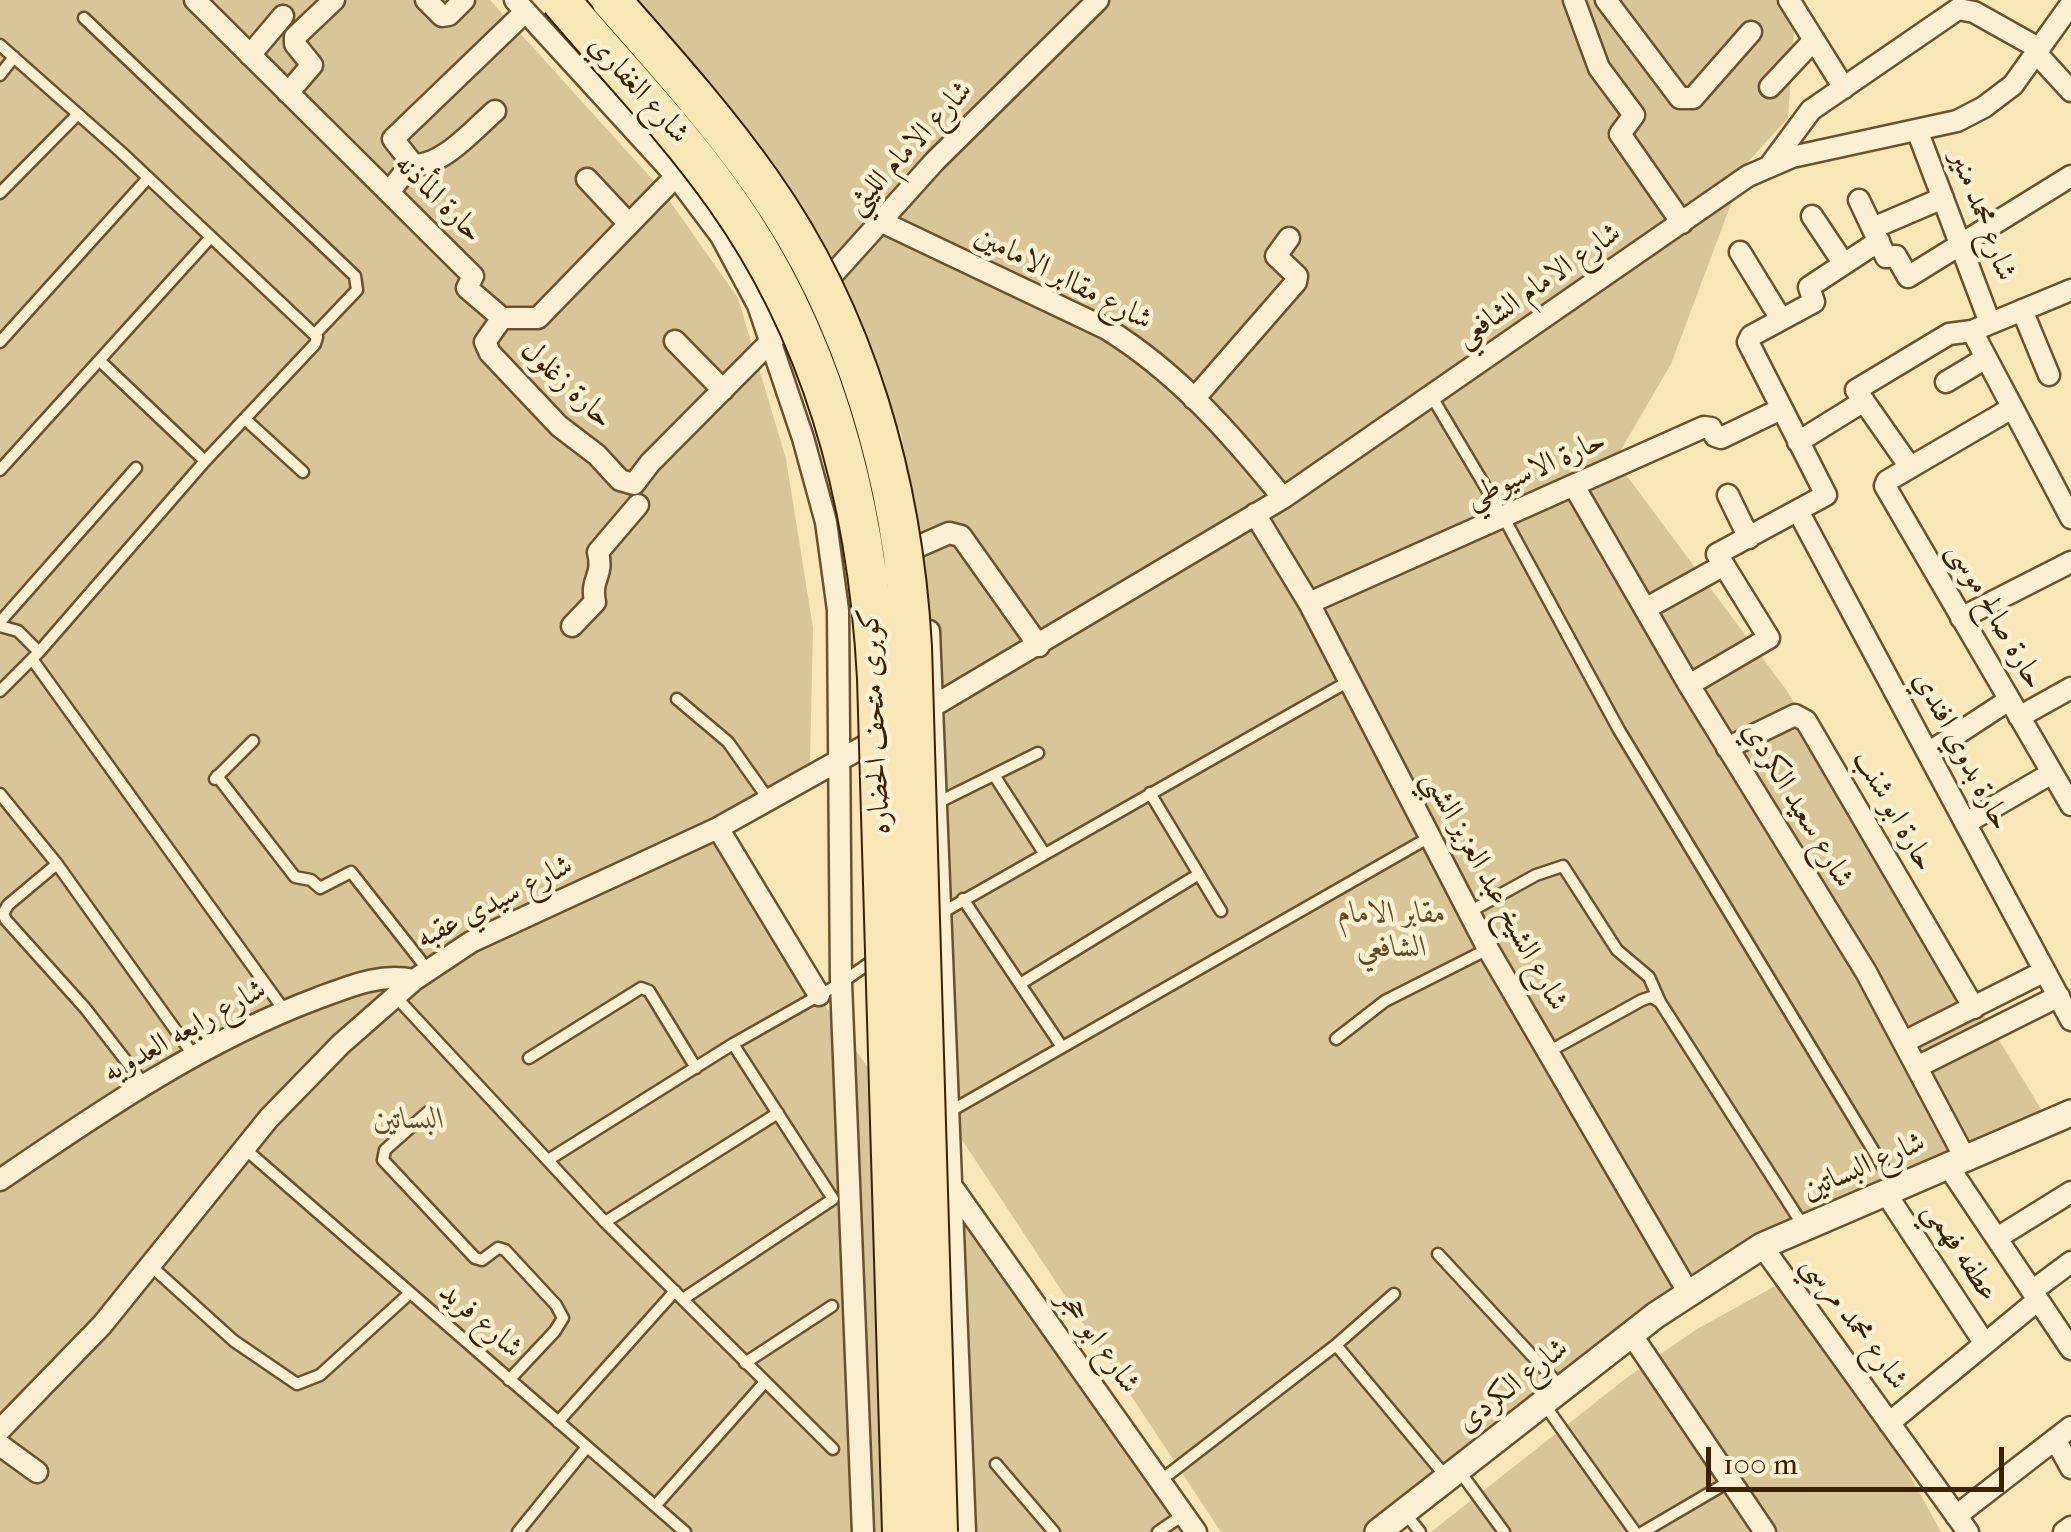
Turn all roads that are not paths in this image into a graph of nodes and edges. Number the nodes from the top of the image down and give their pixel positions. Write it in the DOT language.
graph roads {
  1 [pos="334,0"];
  2 [pos="426,0"];
  3 [pos="464,0"];
  4 [pos="610,0"];
  5 [pos="622,0"];
  6 [pos="1098,0"];
  7 [pos="1574,0"];
  8 [pos="1790,0"];
  9 [pos="1609,1"];
  10 [pos="533,4"];
  11 [pos="2071,4"];
  12 [pos="208,5"];
  13 [pos="283,16"];
  14 [pos="84,18"];
  15 [pos="1751,32"];
  16 [pos="1814,40"];
  17 [pos="0,44"];
  18 [pos="2039,52"];
  19 [pos="250,55"];
  20 [pos="14,57"];
  21 [pos="0,75"];
  22 [pos="1770,87"];
  23 [pos="1844,88"];
  24 [pos="2071,90"];
  25 [pos="288,93"];
  26 [pos="495,111"];
  27 [pos="78,114"];
  28 [pos="1918,130"];
  29 [pos="412,165"];
  30 [pos="1770,166"];
  31 [pos="676,176"];
  32 [pos="2071,176"];
  33 [pos="148,178"];
  34 [pos="587,179"];
  35 [pos="389,192"];
  36 [pos="0,193"];
  37 [pos="1943,198"];
  38 [pos="1859,200"];
  39 [pos="1812,216"];
  40 [pos="882,222"];
  41 [pos="1682,222"];
  42 [pos="629,224"];
  43 [pos="1876,235"];
  44 [pos="211,238"];
  45 [pos="1290,238"];
  46 [pos="1961,244"];
  47 [pos="1740,252"];
  48 [pos="1844,264"];
  49 [pos="828,280"];
  50 [pos="2071,290"];
  51 [pos="2022,310"];
  52 [pos="502,318"];
  53 [pos="1781,319"];
  54 [pos="1981,327"];
  55 [pos="316,333"];
  56 [pos="675,341"];
  57 [pos="770,341"];
  58 [pos="0,342"];
  59 [pos="1986,358"];
  60 [pos="100,361"];
  61 [pos="2049,375"];
  62 [pos="1946,382"];
  63 [pos="722,390"];
  64 [pos="1432,397"];
  65 [pos="1194,398"];
  66 [pos="1864,401"];
  67 [pos="2012,408"];
  68 [pos="1780,409"];
  69 [pos="245,419"];
  70 [pos="1798,442"];
  71 [pos="205,461"];
  72 [pos="1910,467"];
  73 [pos="136,468"];
  74 [pos="0,470"];
  75 [pos="303,472"];
  76 [pos="1574,486"];
  77 [pos="1728,495"];
  78 [pos="1283,498"];
  79 [pos="640,502"];
  80 [pos="1798,511"];
  81 [pos="1255,514"];
  82 [pos="1504,518"];
  83 [pos="2071,518"];
  84 [pos="1749,538"];
  85 [pos="917,546"];
  86 [pos="2071,562"];
  87 [pos="1724,565"];
  88 [pos="1309,603"];
  89 [pos="1645,610"];
  90 [pos="1962,618"];
  91 [pos="0,624"];
  92 [pos="572,626"];
  93 [pos="1039,646"];
  94 [pos="36,656"];
  95 [pos="1350,680"];
  96 [pos="1688,685"];
  97 [pos="2071,688"];
  98 [pos="0,691"];
  99 [pos="677,699"];
  100 [pos="933,708"];
  101 [pos="2014,708"];
  102 [pos="253,741"];
  103 [pos="1727,748"];
  104 [pos="1928,752"];
  105 [pos="1038,753"];
  106 [pos="840,759"];
  107 [pos="2052,772"];
  108 [pos="994,775"];
  109 [pos="1150,793"];
  110 [pos="0,794"];
  111 [pos="769,800"];
  112 [pos="937,803"];
  113 [pos="2071,805"];
  114 [pos="1966,823"];
  115 [pos="718,828"];
  116 [pos="1428,838"];
  117 [pos="1044,853"];
  118 [pos="58,864"];
  119 [pos="1199,874"];
  120 [pos="963,899"];
  121 [pos="1220,911"];
  122 [pos="941,913"];
  123 [pos="1468,913"];
  124 [pos="913,933"];
  125 [pos="898,943"];
  126 [pos="1488,949"];
  127 [pos="2045,971"];
  128 [pos="421,975"];
  129 [pos="841,983"];
  130 [pos="1020,984"];
  131 [pos="819,995"];
  132 [pos="396,996"];
  133 [pos="1660,1002"];
  134 [pos="2066,1007"];
  135 [pos="1974,1008"];
  136 [pos="284,1010"];
  137 [pos="1336,1039"];
  138 [pos="1904,1042"];
  139 [pos="732,1044"];
  140 [pos="1062,1047"];
  141 [pos="1548,1052"];
  142 [pos="194,1056"];
  143 [pos="530,1058"];
  144 [pos="1917,1066"];
  145 [pos="696,1068"];
  146 [pos="144,1084"];
  147 [pos="428,1112"];
  148 [pos="949,1112"];
  149 [pos="2071,1112"];
  150 [pos="778,1114"];
  151 [pos="244,1148"];
  152 [pos="548,1160"];
  153 [pos="1956,1162"];
  154 [pos="0,1180"];
  155 [pos="952,1187"];
  156 [pos="1891,1190"];
  157 [pos="2071,1192"];
  158 [pos="605,1222"];
  159 [pos="1805,1228"];
  160 [pos="1997,1238"];
  161 [pos="1762,1246"];
  162 [pos="1438,1254"];
  163 [pos="2071,1262"];
  164 [pos="151,1266"];
  165 [pos="1688,1292"];
  166 [pos="410,1293"];
  167 [pos="1394,1294"];
  168 [pos="679,1295"];
  169 [pos="2035,1296"];
  170 [pos="832,1306"];
  171 [pos="1631,1334"];
  172 [pos="1985,1344"];
  173 [pos="1336,1345"];
  174 [pos="2071,1349"];
  175 [pos="744,1363"];
  176 [pos="509,1380"];
  177 [pos="765,1382"];
  178 [pos="1553,1396"];
  179 [pos="558,1422"];
  180 [pos="1889,1422"];
  181 [pos="0,1430"];
  182 [pos="962,1432"];
  183 [pos="2063,1433"];
  184 [pos="0,1445"];
  185 [pos="587,1446"];
  186 [pos="833,1449"];
  187 [pos="962,1456"];
  188 [pos="996,1464"];
  189 [pos="2071,1468"];
  190 [pos="37,1472"];
  191 [pos="1452,1474"];
  192 [pos="862,1475"];
  193 [pos="1730,1480"];
  194 [pos="1160,1481"];
  195 [pos="656,1506"];
  196 [pos="1412,1522"];
  197 [pos="1189,1523"];
  198 [pos="1962,1524"];
  199 [pos="2071,1527"];
  200 [pos="518,1532"];
  201 [pos="685,1532"];
  202 [pos="863,1532"];
  203 [pos="902,1532"];
  204 [pos="938,1532"];
  205 [pos="966,1532"];
  206 [pos="1054,1532"];
  207 [pos="1158,1532"];
  208 [pos="1378,1532"];
  209 [pos="1504,1532"];
  210 [pos="1635,1532"];
  211 [pos="1643,1532"];
  212 [pos="1764,1532"];
  213 [pos="2064,1532"];
  1 -- 25 [label="street"];
  2 -- 3 [label="street"];
  4 -- 204 [label="highway, كوبرى متحف الحضاره, bridge"];
  5 -- 49 [label="street"];
  6 -- 40 [label="street, شارع الامام الليثي"];
  7 -- 41 [label="street"];
  8 -- 16 [label="street"];
  9 -- 15 [label="street"];
  10 -- 29 [label="street"];
  10 -- 31 [label="street, شارع الغفاري"];
  10 -- 203 [label="highway, كوبرى متحف الحضاره, bridge"];
  11 -- 18 [label="street, شارع الامام الشافعي"];
  12 -- 19 [label="street, حارة المأذنه"];
  13 -- 19 [label="street"];
  14 -- 55 [label="lane"];
  16 -- 22 [label="street"];
  16 -- 23 [label="street"];
  17 -- 20 [label="lane"];
  18 -- 23 [label="street"];
  18 -- 24 [label="street"];
  18 -- 28 [label="street, شارع الامام الشافعي"];
  19 -- 25 [label="street, حارة المأذنه"];
  20 -- 21 [label="lane"];
  20 -- 27 [label="lane"];
  23 -- 30 [label="street"];
  25 -- 35 [label="street, حارة المأذنه"];
  26 -- 29 [label="street"];
  27 -- 33 [label="lane"];
  27 -- 36 [label="lane"];
  28 -- 30 [label="street, شارع الامام الشافعي"];
  28 -- 37 [label="street, شارع محمد منير"];
  29 -- 35 [label="street"];
  30 -- 41 [label="street, شارع الامام الشافعي"];
  31 -- 42 [label="street"];
  31 -- 57 [label="street, شارع الغفاري"];
  32 -- 46 [label="street"];
  33 -- 44 [label="lane"];
  33 -- 58 [label="lane"];
  34 -- 42 [label="street"];
  35 -- 52 [label="street, حارة المأذنه"];
  37 -- 43 [label="street"];
  37 -- 46 [label="street, شارع محمد منير"];
  38 -- 43 [label="street"];
  39 -- 48 [label="street"];
  40 -- 49 [label="street, شارع الامام الليثي"];
  40 -- 65 [label="street, شارع مقاابر الامامين"];
  41 -- 64 [label="street, شارع الامام الشافعي"];
  42 -- 52 [label="street"];
  43 -- 46 [label="street"];
  43 -- 48 [label="street"];
  44 -- 55 [label="lane"];
  44 -- 60 [label="lane"];
  45 -- 65 [label="street"];
  46 -- 54 [label="street, شارع محمد منير"];
  47 -- 53 [label="street"];
  48 -- 53 [label="street"];
  49 -- 57 [label="street, شارع الامام الليثي"];
  49 -- 85 [label="street"];
  50 -- 51 [label="street"];
  51 -- 54 [label="street"];
  51 -- 61 [label="street"];
  52 -- 79 [label="street, حارة زغلول"];
  53 -- 68 [label="street"];
  54 -- 59 [label="street, شارع محمد منير"];
  54 -- 66 [label="street"];
  55 -- 69 [label="lane"];
  56 -- 63 [label="street"];
  57 -- 63 [label="street"];
  57 -- 106 [label="street, شارع الغفاري"];
  59 -- 62 [label="street"];
  59 -- 67 [label="street, شارع محمد منير"];
  60 -- 71 [label="lane"];
  60 -- 74 [label="lane"];
  63 -- 79 [label="street"];
  64 -- 78 [label="street, شارع الامام الشافعي"];
  64 -- 82 [label="lane"];
  65 -- 78 [label="street, شارع مقاابر الامامين"];
  66 -- 70 [label="street"];
  66 -- 72 [label="street"];
  67 -- 72 [label="street"];
  67 -- 83 [label="street, شارع محمد منير"];
  68 -- 70 [label="street"];
  68 -- 76 [label="street, حارة الاسيوطي"];
  69 -- 71 [label="lane"];
  69 -- 75 [label="lane"];
  70 -- 80 [label="street"];
  71 -- 94 [label="lane"];
  72 -- 90 [label="street, حارة صالح موسى"];
  73 -- 91 [label="lane"];
  76 -- 82 [label="street, حارة الاسيوطي"];
  76 -- 89 [label="street, شارع سعيد الكردي"];
  77 -- 84 [label="street"];
  78 -- 81 [label="street, شارع الامام الشافعي"];
  79 -- 92 [label="street"];
  80 -- 84 [label="street"];
  80 -- 104 [label="street, حارة بدوي افندي"];
  81 -- 88 [label="street, شارع الشيخ عبد العزيز الشبي"];
  81 -- 93 [label="street, شارع الامام الشافعي"];
  82 -- 88 [label="street, حارة الاسيوطي"];
  82 -- 156 [label="lane"];
  84 -- 87 [label="street"];
  85 -- 93 [label="street"];
  85 -- 100 [label="street"];
  86 -- 90 [label="street"];
  87 -- 89 [label="street"];
  87 -- 96 [label="street"];
  88 -- 95 [label="street, شارع الشيخ عبد العزيز الشبي"];
  89 -- 96 [label="street, شارع سعيد الكردي"];
  90 -- 101 [label="street, حارة صالح موسى"];
  91 -- 94 [label="lane"];
  93 -- 100 [label="street, شارع سيدي عقبه"];
  94 -- 98 [label="lane"];
  94 -- 136 [label="lane"];
  95 -- 109 [label="lane"];
  95 -- 116 [label="street, شارع الشيخ عبد العزيز الشبي"];
  96 -- 103 [label="street, شارع سعيد الكردي"];
  97 -- 101 [label="street"];
  99 -- 111 [label="lane"];
  100 -- 106 [label="street, شارع سيدي عقبه"];
  100 -- 112 [label="street"];
  101 -- 104 [label="street"];
  101 -- 107 [label="street, حارة صالح موسى"];
  102 -- 128 [label="lane"];
  103 -- 135 [label="street, حارة ابو شنب"];
  103 -- 138 [label="street, شارع سعيد الكردي"];
  104 -- 114 [label="street, حارة بدوي افندي"];
  105 -- 108 [label="lane"];
  106 -- 111 [label="street, شارع سيدي عقبه"];
  106 -- 129 [label="street, شارع الغفاري"];
  107 -- 113 [label="street, حارة صالح موسى"];
  107 -- 114 [label="street"];
  108 -- 112 [label="lane"];
  108 -- 117 [label="lane"];
  109 -- 117 [label="lane"];
  109 -- 119 [label="lane"];
  110 -- 118 [label="lane"];
  111 -- 115 [label="street, شارع سيدي عقبه"];
  112 -- 122 [label="street"];
  114 -- 127 [label="street, حارة بدوي افندي"];
  115 -- 128 [label="street, شارع سيدي عقبه"];
  115 -- 131 [label="street"];
  116 -- 123 [label="street, شارع الشيخ عبد العزيز الشبي"];
  116 -- 140 [label="lane"];
  117 -- 120 [label="lane"];
  118 -- 142 [label="lane"];
  118 -- 146 [label="lane"];
  119 -- 121 [label="lane"];
  119 -- 130 [label="lane"];
  120 -- 122 [label="lane"];
  120 -- 130 [label="lane"];
  122 -- 124 [label="lane"];
  122 -- 148 [label="street"];
  123 -- 126 [label="street, شارع الشيخ عبد العزيز الشبي"];
  123 -- 133 [label="lane"];
  125 -- 129 [label="lane"];
  126 -- 137 [label="lane"];
  126 -- 141 [label="street, شارع الشيخ عبد العزيز الشبي"];
  127 -- 134 [label="street, حارة بدوي افندي"];
  127 -- 135 [label="street"];
  128 -- 132 [label="street, شارع سيدي عقبه"];
  128 -- 136 [label="street, شارع رابعه العدويه"];
  129 -- 131 [label="lane"];
  129 -- 192 [label="street, شارع الغفاري"];
  130 -- 140 [label="lane"];
  131 -- 139 [label="lane"];
  132 -- 151 [label="street, شارع سيدي عقبه"];
  132 -- 152 [label="lane"];
  133 -- 141 [label="lane"];
  133 -- 159 [label="lane"];
  134 -- 144 [label="street"];
  135 -- 138 [label="street"];
  136 -- 142 [label="street, شارع رابعه العدويه"];
  138 -- 144 [label="street, شارع سعيد الكردي"];
  139 -- 145 [label="lane"];
  139 -- 150 [label="lane"];
  140 -- 148 [label="lane"];
  141 -- 165 [label="street, شارع الشيخ عبد العزيز الشبي"];
  142 -- 146 [label="street, شارع رابعه العدويه"];
  143 -- 145 [label="lane"];
  144 -- 153 [label="street, شارع سعيد الكردي"];
  145 -- 152 [label="lane"];
  146 -- 154 [label="street, شارع رابعه العدويه"];
  147 -- 176 [label="lane"];
  148 -- 155 [label="street"];
  149 -- 153 [label="street, شارع البساتين"];
  150 -- 158 [label="lane"];
  150 -- 168 [label="lane"];
  151 -- 164 [label="street, شارع سيدي عقبه"];
  151 -- 166 [label="lane, شارع فريد"];
  152 -- 158 [label="lane"];
  153 -- 156 [label="street, شارع البساتين"];
  153 -- 160 [label="street, شارع سعيد الكردي"];
  155 -- 182 [label="street"];
  155 -- 194 [label="street, شارع ابو حجر"];
  156 -- 159 [label="street, شارع البساتين"];
  156 -- 172 [label="street, عطفه فهمي"];
  157 -- 160 [label="street"];
  158 -- 168 [label="lane"];
  159 -- 161 [label="street, شارع البساتين"];
  160 -- 169 [label="street, شارع سعيد الكردي"];
  161 -- 165 [label="street, شارع البساتين"];
  161 -- 180 [label="street, شارع محمد مرسي"];
  162 -- 178 [label="lane"];
  163 -- 169 [label="street"];
  164 -- 166 [label="lane"];
  164 -- 181 [label="street, شارع سيدي عقبه"];
  165 -- 171 [label="street, شارع الكردى"];
  166 -- 176 [label="lane, شارع فريد"];
  167 -- 173 [label="lane"];
  168 -- 175 [label="lane"];
  168 -- 179 [label="lane"];
  169 -- 172 [label="street"];
  169 -- 174 [label="street, شارع سعيد الكردي"];
  170 -- 175 [label="lane"];
  171 -- 178 [label="street, شارع الكردى"];
  171 -- 193 [label="street"];
  172 -- 180 [label="street"];
  173 -- 191 [label="lane"];
  173 -- 194 [label="lane"];
  175 -- 177 [label="lane"];
  176 -- 179 [label="lane, شارع فريد"];
  177 -- 186 [label="lane"];
  177 -- 195 [label="lane"];
  178 -- 191 [label="street, شارع الكردى"];
  178 -- 210 [label="lane"];
  179 -- 185 [label="lane, شارع فريد"];
  180 -- 198 [label="street, شارع محمد مرسي"];
  182 -- 187 [label="street"];
  182 -- 192 [label="street"];
  183 -- 189 [label="street"];
  183 -- 198 [label="street"];
  184 -- 190 [label="street"];
  185 -- 195 [label="lane, شارع فريد"];
  185 -- 200 [label="lane"];
  187 -- 192 [label="street"];
  187 -- 205 [label="street"];
  188 -- 206 [label="lane"];
  191 -- 196 [label="street, شارع الكردى"];
  191 -- 209 [label="lane"];
  192 -- 202 [label="street, شارع الغفاري"];
  193 -- 211 [label="lane"];
  193 -- 212 [label="street"];
  194 -- 197 [label="street, شارع ابو حجر"];
  195 -- 201 [label="lane, شارع فريد"];
  196 -- 208 [label="street, شارع الكردى"];
  197 -- 207 [label="lane"];
  199 -- 213 [label="street"];
}
